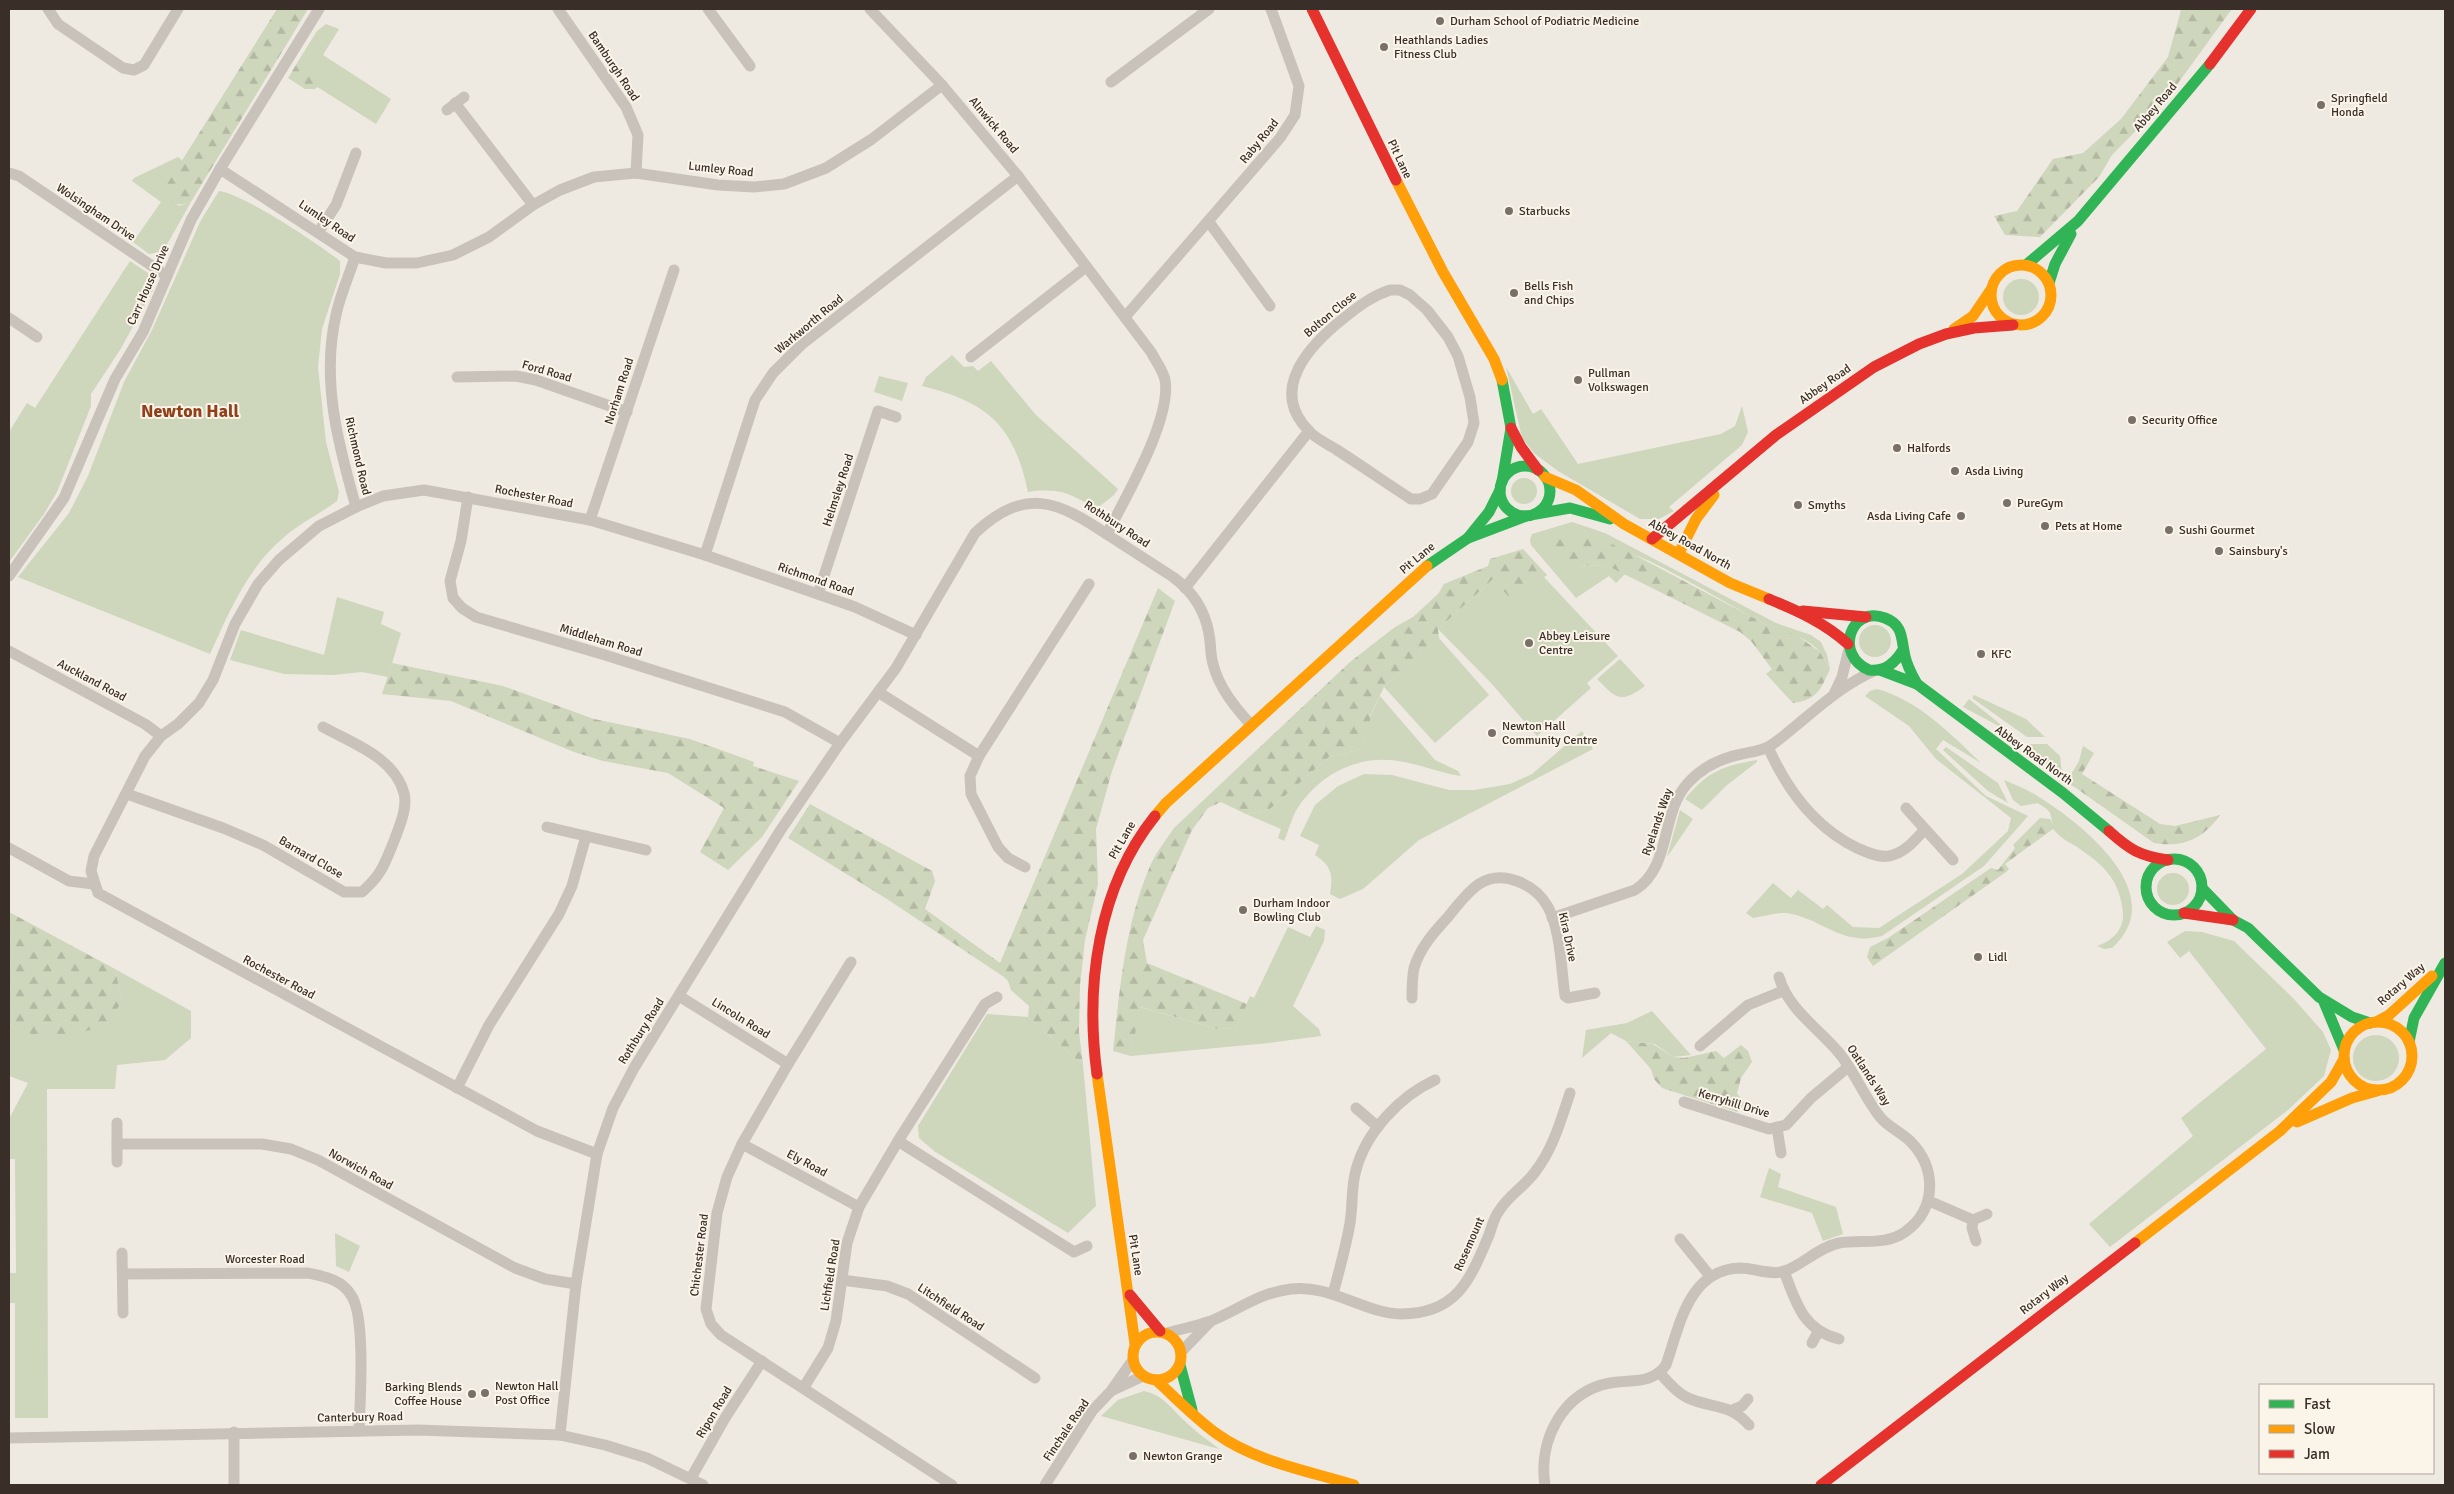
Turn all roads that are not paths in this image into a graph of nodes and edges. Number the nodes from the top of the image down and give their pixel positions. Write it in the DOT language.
graph roads {
  1 [pos="48,9"];
  2 [pos="178,9"];
  3 [pos="319,9"];
  4 [pos="558,9"];
  5 [pos="708,9"];
  6 [pos="870,9"];
  7 [pos="1209,9"];
  8 [pos="1271,9"];
  9 [pos="1312,9"];
  10 [pos="2251,9"];
  11 [pos="750,66"];
  12 [pos="1111,82"];
  13 [pos="942,85"];
  14 [pos="456,103"];
  15 [pos="356,153"];
  16 [pos="220,169"];
  17 [pos="9,173"];
  18 [pos="636,173"];
  19 [pos="1018,176"];
  20 [pos="533,205"];
  21 [pos="2078,221"];
  22 [pos="1209,222"];
  23 [pos="319,231"];
  24 [pos="355,257"];
  25 [pos="2026,266"];
  26 [pos="1086,267"];
  27 [pos="674,270"];
  28 [pos="167,276"];
  29 [pos="2049,284"];
  30 [pos="1990,291"];
  31 [pos="1270,306"];
  32 [pos="1125,317"];
  33 [pos="9,318"];
  34 [pos="2014,325"];
  35 [pos="1946,334"];
  36 [pos="37,336"];
  37 [pos="971,357"];
  38 [pos="457,377"];
  39 [pos="627,412"];
  40 [pos="896,417"];
  41 [pos="1511,428"];
  42 [pos="1309,431"];
  43 [pos="1542,473"];
  44 [pos="1730,474"];
  45 [pos="1501,486"];
  46 [pos="468,497"];
  47 [pos="356,507"];
  48 [pos="1530,515"];
  49 [pos="590,520"];
  50 [pos="1624,524"];
  51 [pos="1107,534"];
  52 [pos="1468,538"];
  53 [pos="1652,539"];
  54 [pos="1680,553"];
  55 [pos="705,555"];
  56 [pos="9,576"];
  57 [pos="1089,584"];
  58 [pos="1185,588"];
  59 [pos="818,594"];
  60 [pos="1798,611"];
  61 [pos="1866,617"];
  62 [pos="916,634"];
  63 [pos="1848,646"];
  64 [pos="1903,650"];
  65 [pos="9,651"];
  66 [pos="1878,670"];
  67 [pos="1917,684"];
  68 [pos="878,692"];
  69 [pos="1834,694"];
  70 [pos="1251,725"];
  71 [pos="323,727"];
  72 [pos="161,736"];
  73 [pos="840,743"];
  74 [pos="1768,747"];
  75 [pos="979,756"];
  76 [pos="127,794"];
  77 [pos="1906,808"];
  78 [pos="547,827"];
  79 [pos="1925,829"];
  80 [pos="586,836"];
  81 [pos="9,848"];
  82 [pos="646,850"];
  83 [pos="2132,851"];
  84 [pos="1953,860"];
  85 [pos="2168,860"];
  86 [pos="1025,867"];
  87 [pos="93,884"];
  88 [pos="2146,887"];
  89 [pos="2202,888"];
  90 [pos="2184,913"];
  91 [pos="1552,918"];
  92 [pos="2233,920"];
  93 [pos="851,962"];
  94 [pos="2444,964"];
  95 [pos="1779,978"];
  96 [pos="1783,991"];
  97 [pos="1595,993"];
  98 [pos="679,996"];
  99 [pos="996,997"];
  100 [pos="1412,998"];
  101 [pos="2323,1000"];
  102 [pos="2373,1023"];
  103 [pos="2409,1042"];
  104 [pos="1700,1046"];
  105 [pos="2344,1054"];
  106 [pos="788,1064"];
  107 [pos="1848,1067"];
  108 [pos="1435,1080"];
  109 [pos="457,1088"];
  110 [pos="2379,1091"];
  111 [pos="1570,1093"];
  112 [pos="1684,1102"];
  113 [pos="1356,1108"];
  114 [pos="117,1123"];
  115 [pos="1378,1127"];
  116 [pos="1777,1128"];
  117 [pos="2280,1131"];
  118 [pos="898,1141"];
  119 [pos="117,1144"];
  120 [pos="742,1144"];
  121 [pos="1780,1153"];
  122 [pos="597,1154"];
  123 [pos="117,1162"];
  124 [pos="1929,1200"];
  125 [pos="859,1207"];
  126 [pos="1986,1214"];
  127 [pos="1973,1220"];
  128 [pos="1680,1239"];
  129 [pos="1976,1241"];
  130 [pos="1087,1246"];
  131 [pos="122,1253"];
  132 [pos="1784,1271"];
  133 [pos="123,1274"];
  134 [pos="1710,1276"];
  135 [pos="842,1280"];
  136 [pos="576,1284"];
  137 [pos="1129,1293"];
  138 [pos="1333,1294"];
  139 [pos="123,1313"];
  140 [pos="1211,1320"];
  141 [pos="1163,1332"];
  142 [pos="1818,1332"];
  143 [pos="1839,1340"];
  144 [pos="1812,1343"];
  145 [pos="1135,1344"];
  146 [pos="1182,1352"];
  147 [pos="1133,1360"];
  148 [pos="762,1361"];
  149 [pos="1180,1365"];
  150 [pos="1660,1373"];
  151 [pos="1143,1376"];
  152 [pos="1035,1378"];
  153 [pos="1156,1380"];
  154 [pos="804,1387"];
  155 [pos="1111,1391"];
  156 [pos="1748,1398"];
  157 [pos="1192,1410"];
  158 [pos="1732,1410"];
  159 [pos="1749,1425"];
  160 [pos="359,1431"];
  161 [pos="234,1432"];
  162 [pos="560,1435"];
  163 [pos="9,1438"];
  164 [pos="691,1478"];
  165 [pos="1823,1482"];
  166 [pos="234,1485"];
  167 [pos="703,1485"];
  168 [pos="952,1485"];
  169 [pos="1045,1485"];
  170 [pos="1354,1485"];
  171 [pos="1545,1485"];
  172 [pos="1815,1485"];
  1 -- 2 [label="street"];
  3 -- 16 [label="street, Carr House Drive"];
  4 -- 18 [label="street, Bamburgh Road"];
  5 -- 11 [label="street"];
  6 -- 13 [label="street, Alnwick Road"];
  7 -- 12 [label="street"];
  8 -- 22 [label="street, Raby Road"];
  9 -- 41 [label="street, Pit Lane"];
  10 -- 21 [label="street, Abbey Road"];
  13 -- 18 [label="street, Lumley Road"];
  13 -- 19 [label="street, Alnwick Road"];
  14 -- 20 [label="street"];
  15 -- 23 [label="street"];
  16 -- 23 [label="street, Lumley Road"];
  16 -- 28 [label="street, Carr House Drive"];
  17 -- 28 [label="street, Wolsingham Drive"];
  18 -- 20 [label="street, Lumley Road"];
  19 -- 26 [label="street, Alnwick Road"];
  19 -- 55 [label="street, Warkworth Road"];
  20 -- 24 [label="street, Lumley Road"];
  21 -- 25 [label="street"];
  21 -- 29 [label="street"];
  22 -- 31 [label="street"];
  22 -- 32 [label="street, Raby Road"];
  23 -- 24 [label="street, Lumley Road"];
  24 -- 47 [label="street, Richmond Road"];
  25 -- 29 [label="street"];
  25 -- 30 [label="street"];
  26 -- 32 [label="street, Alnwick Road"];
  26 -- 37 [label="street"];
  27 -- 39 [label="street, Norham Road"];
  28 -- 56 [label="street, Carr House Drive"];
  29 -- 34 [label="street"];
  30 -- 34 [label="street"];
  30 -- 35 [label="street, Abbey Road"];
  32 -- 51 [label="street, Alnwick Road"];
  33 -- 36 [label="street"];
  34 -- 35 [label="street, Abbey Road"];
  35 -- 44 [label="street, Abbey Road"];
  38 -- 39 [label="street, Ford Road"];
  39 -- 49 [label="street, Norham Road"];
  40 -- 59 [label="street, Helmsley Road"];
  41 -- 43 [label="street, Pit Lane"];
  41 -- 45 [label="street, Pit Lane"];
  42 -- 42 [label="street, Bolton Close"];
  42 -- 58 [label="street"];
  43 -- 45 [label="street"];
  43 -- 48 [label="street"];
  43 -- 50 [label="street"];
  44 -- 53 [label="street, Abbey Road"];
  44 -- 54 [label="street, Abbey Road"];
  45 -- 48 [label="street"];
  45 -- 52 [label="street"];
  46 -- 47 [label="street, Rochester Road"];
  46 -- 49 [label="street, Rochester Road"];
  46 -- 73 [label="street, Middleham Road"];
  47 -- 72 [label="street, Richmond Road"];
  48 -- 50 [label="street"];
  48 -- 52 [label="street"];
  49 -- 55 [label="street, Rochester Road"];
  50 -- 53 [label="street, Abbey Road North"];
  51 -- 58 [label="street, Rothbury Road"];
  51 -- 62 [label="street, Rothbury Road"];
  52 -- 70 [label="street, Pit Lane"];
  53 -- 54 [label="street, Abbey Road North"];
  54 -- 60 [label="street, Abbey Road North"];
  55 -- 59 [label="street, Richmond Road"];
  57 -- 75 [label="street"];
  58 -- 70 [label="street, Rothbury Road"];
  59 -- 62 [label="street, Richmond Road"];
  60 -- 61 [label="street, Abbey Road North"];
  60 -- 63 [label="street, Abbey Road North"];
  61 -- 63 [label="street"];
  61 -- 64 [label="street"];
  62 -- 68 [label="street, Rothbury Road"];
  63 -- 66 [label="street"];
  63 -- 69 [label="street, Ryelands Way"];
  64 -- 66 [label="street"];
  64 -- 67 [label="street"];
  65 -- 72 [label="street, Auckland Road"];
  66 -- 67 [label="street, Abbey Road North"];
  66 -- 69 [label="street, Ryelands Way"];
  67 -- 83 [label="street, Abbey Road North"];
  68 -- 73 [label="street, Rothbury Road"];
  68 -- 75 [label="street"];
  69 -- 74 [label="street, Ryelands Way"];
  70 -- 137 [label="street, Pit Lane"];
  71 -- 76 [label="street, Barnard Close"];
  72 -- 76 [label="street"];
  73 -- 98 [label="street, Rothbury Road"];
  74 -- 79 [label="street"];
  74 -- 91 [label="street, Ryelands Way"];
  75 -- 86 [label="street"];
  76 -- 87 [label="street"];
  77 -- 79 [label="street"];
  78 -- 80 [label="street"];
  79 -- 84 [label="street"];
  80 -- 82 [label="street"];
  80 -- 109 [label="street"];
  81 -- 87 [label="street"];
  83 -- 85 [label="street, Abbey Road North"];
  83 -- 88 [label="street, Abbey Road North"];
  85 -- 88 [label="street"];
  85 -- 89 [label="street"];
  87 -- 109 [label="street, Rochester Road"];
  88 -- 90 [label="street"];
  89 -- 90 [label="street"];
  89 -- 92 [label="street"];
  90 -- 92 [label="street"];
  91 -- 97 [label="street, Kira Drive"];
  91 -- 100 [label="street, Kira Drive"];
  92 -- 101 [label="street"];
  93 -- 106 [label="street, Chichester Road"];
  94 -- 102 [label="street, Rotary Way"];
  94 -- 103 [label="street, Rotary Way"];
  95 -- 96 [label="street, Oatlands Way"];
  96 -- 104 [label="street"];
  96 -- 107 [label="street, Oatlands Way"];
  98 -- 106 [label="street, Lincoln Road"];
  98 -- 122 [label="street, Rothbury Road"];
  99 -- 118 [label="street, Lichfield Road"];
  101 -- 102 [label="street"];
  101 -- 105 [label="street"];
  102 -- 103 [label="street"];
  102 -- 105 [label="street"];
  103 -- 110 [label="street"];
  105 -- 110 [label="street"];
  105 -- 117 [label="street, Rotary Way"];
  106 -- 120 [label="street, Chichester Road"];
  107 -- 116 [label="street, Kerryhill Drive"];
  107 -- 124 [label="street, Oatlands Way"];
  108 -- 115 [label="street"];
  109 -- 122 [label="street, Rochester Road"];
  110 -- 117 [label="street, Rotary Way"];
  111 -- 138 [label="street, Rosemount"];
  112 -- 116 [label="street, Kerryhill Drive"];
  113 -- 115 [label="street"];
  114 -- 119 [label="street"];
  115 -- 138 [label="street"];
  116 -- 121 [label="street, Kerryhill Drive"];
  117 -- 165 [label="street, Rotary Way"];
  118 -- 125 [label="street, Lichfield Road"];
  118 -- 130 [label="street"];
  119 -- 123 [label="street"];
  119 -- 136 [label="street, Norwich Road"];
  120 -- 125 [label="street, Ely Road"];
  120 -- 148 [label="street, Chichester Road"];
  122 -- 136 [label="street, Rothbury Road"];
  124 -- 127 [label="street"];
  124 -- 132 [label="street"];
  125 -- 135 [label="street, Lichfield Road"];
  126 -- 127 [label="street"];
  127 -- 129 [label="street"];
  128 -- 134 [label="street"];
  131 -- 133 [label="street"];
  132 -- 134 [label="street"];
  132 -- 142 [label="street"];
  133 -- 139 [label="street"];
  133 -- 160 [label="street, Worcester Road"];
  134 -- 150 [label="street"];
  135 -- 152 [label="street, Litchfield Road"];
  135 -- 154 [label="street, Lichfield Road"];
  136 -- 162 [label="street, Rothbury Road"];
  137 -- 141 [label="street"];
  137 -- 145 [label="street, Pit Lane"];
  138 -- 140 [label="street, Rosemount"];
  140 -- 141 [label="street, Rosemount"];
  140 -- 146 [label="street, Rosemount"];
  141 -- 145 [label="street"];
  141 -- 146 [label="street"];
  142 -- 143 [label="street"];
  142 -- 144 [label="street"];
  145 -- 147 [label="street"];
  146 -- 149 [label="street"];
  147 -- 151 [label="street"];
  147 -- 155 [label="street, Finchale Road"];
  148 -- 154 [label="street, Chichester Road"];
  148 -- 164 [label="street, Ripon Road"];
  149 -- 153 [label="street"];
  149 -- 157 [label="street"];
  150 -- 158 [label="street"];
  150 -- 171 [label="street"];
  151 -- 153 [label="street"];
  151 -- 155 [label="street, Finchale Road"];
  153 -- 157 [label="street"];
  154 -- 168 [label="street, Chichester Road"];
  155 -- 169 [label="street, Finchale Road"];
  156 -- 158 [label="street"];
  157 -- 170 [label="street"];
  158 -- 159 [label="street"];
  160 -- 161 [label="street, Canterbury Road"];
  160 -- 162 [label="street, Canterbury Road"];
  161 -- 163 [label="street, Canterbury Road"];
  161 -- 166 [label="street"];
  162 -- 164 [label="street, Canterbury Road"];
  164 -- 167 [label="street, Canterbury Road"];
  165 -- 172 [label="street, Rotary Way"];
}
